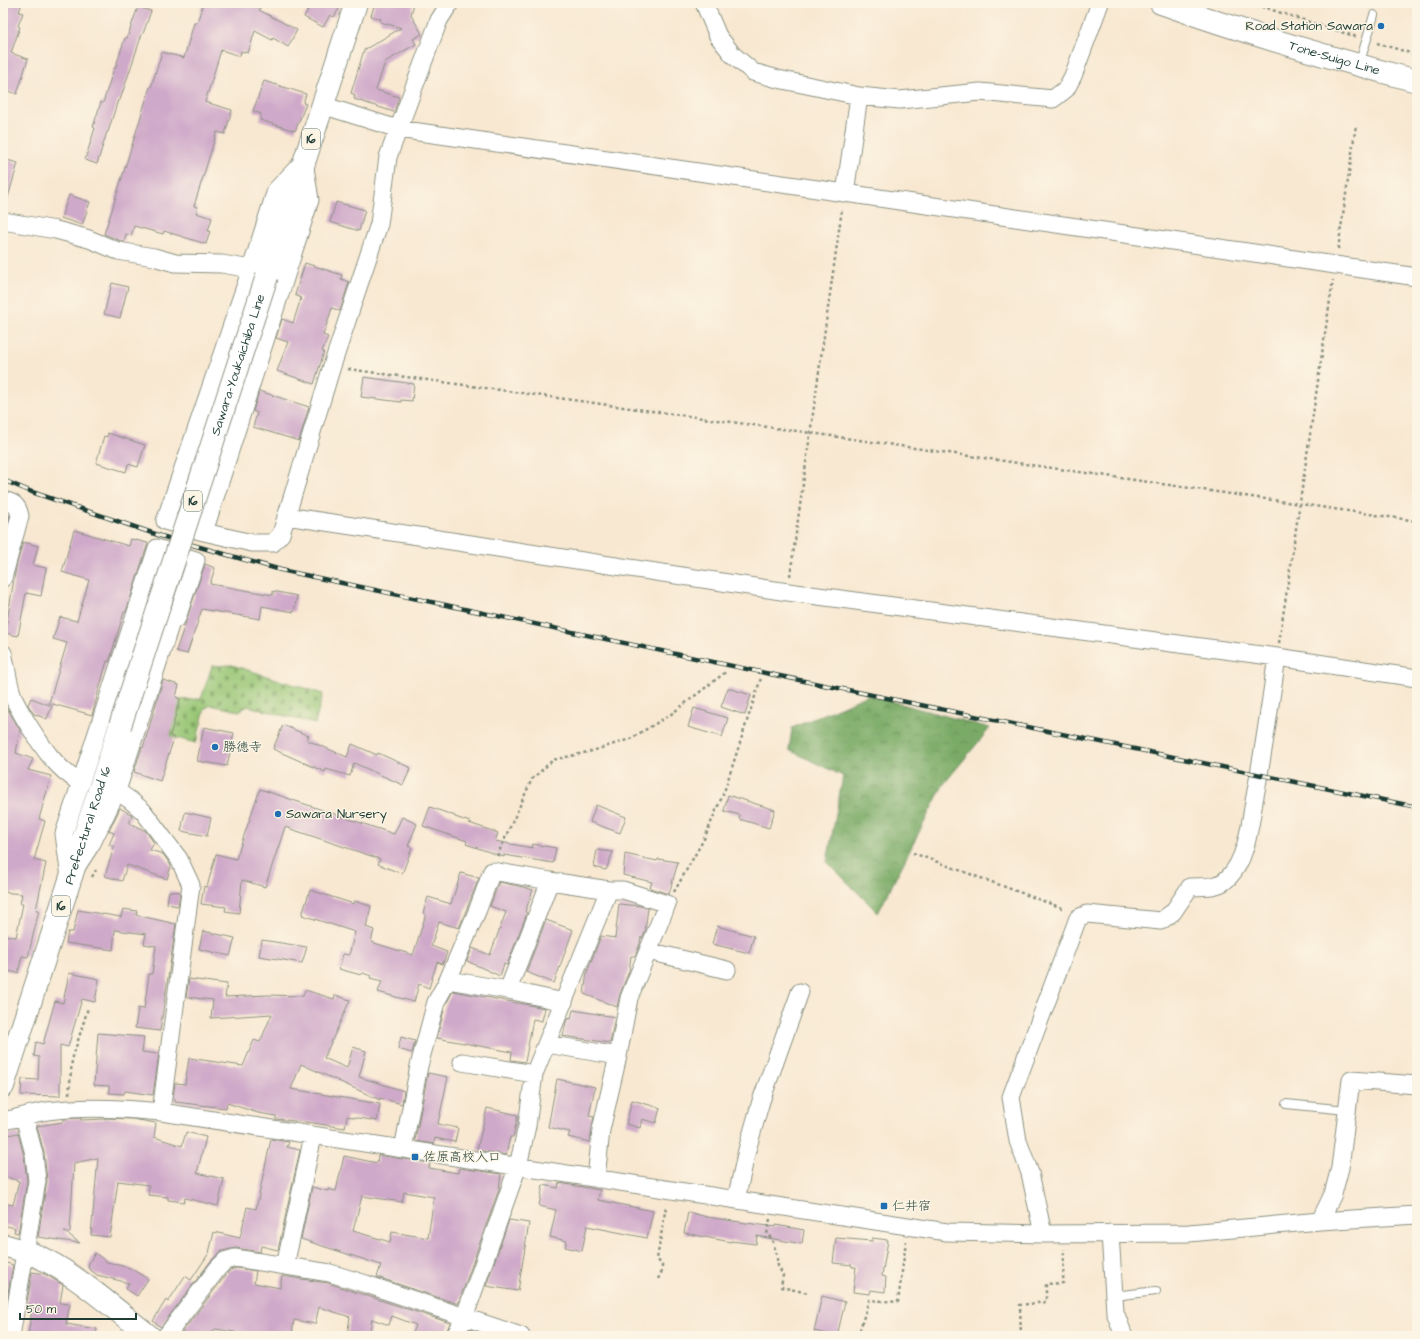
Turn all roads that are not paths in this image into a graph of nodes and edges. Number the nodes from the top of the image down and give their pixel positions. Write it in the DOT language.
graph roads {
  1 [pos="356,3"];
  2 [pos="450,3"];
  3 [pos="704,3"];
  4 [pos="1100,3"];
  5 [pos="1161,3"];
  6 [pos="1374,15"];
  7 [pos="1359,66"];
  8 [pos="1417,81"];
  9 [pos="859,96"];
  10 [pos="322,105"];
  11 [pos="398,129"];
  12 [pos="304,161"];
  13 [pos="845,193"];
  14 [pos="3,221"];
  15 [pos="259,272"];
  16 [pos="1417,277"];
  17 [pos="3,500"];
  18 [pos="286,516"];
  19 [pos="204,532"];
  20 [pos="3,578"];
  21 [pos="3,654"];
  22 [pos="1277,657"];
  23 [pos="1417,678"];
  24 [pos="8,699"];
  25 [pos="120,726"];
  26 [pos="81,783"];
  27 [pos="117,791"];
  28 [pos="70,877"];
  29 [pos="550,881"];
  30 [pos="609,890"];
  31 [pos="648,951"];
  32 [pos="727,970"];
  33 [pos="448,980"];
  34 [pos="508,990"];
  35 [pos="800,992"];
  36 [pos="564,1002"];
  37 [pos="547,1044"];
  38 [pos="618,1056"];
  39 [pos="462,1062"];
  40 [pos="534,1074"];
  41 [pos="1417,1085"];
  42 [pos="3,1086"];
  43 [pos="1286,1104"];
  44 [pos="1347,1110"];
  45 [pos="161,1112"];
  46 [pos="24,1116"];
  47 [pos="3,1119"];
  48 [pos="313,1136"];
  49 [pos="403,1149"];
  50 [pos="518,1166"];
  51 [pos="596,1179"];
  52 [pos="736,1200"];
  53 [pos="1417,1215"];
  54 [pos="1320,1222"];
  55 [pos="1110,1233"];
  56 [pos="1043,1234"];
  57 [pos="3,1245"];
  58 [pos="25,1251"];
  59 [pos="285,1266"];
  60 [pos="1156,1291"];
  61 [pos="1114,1296"];
  62 [pos="464,1318"];
  63 [pos="11,1336"];
  64 [pos="150,1336"];
  65 [pos="166,1336"];
  66 [pos="455,1336"];
  67 [pos="521,1336"];
  68 [pos="1124,1336"];
  1 -- 10 [label="main road, Sawara-Youkaichiba Line / 16"];
  2 -- 11 [label="street"];
  3 -- 9 [label="street"];
  4 -- 9 [label="street"];
  5 -- 7 [label="main road, Tone-Suigo Line"];
  6 -- 7 [label="lane"];
  7 -- 8 [label="main road, Tone-Suigo Line"];
  9 -- 13 [label="street"];
  10 -- 11 [label="street"];
  10 -- 12 [label="main road, Sawara-Youkaichiba Line / 16"];
  11 -- 13 [label="street"];
  11 -- 18 [label="street"];
  12 -- 15 [label="main road, Sawara-Youkaichiba Line / 16"];
  12 -- 19 [label="street"];
  13 -- 16 [label="street"];
  14 -- 15 [label="street"];
  15 -- 19 [label="street"];
  15 -- 25 [label="main road, Sawara-Youkaichiba Line / 16, bridge"];
  17 -- 20 [label="street"];
  18 -- 19 [label="street"];
  18 -- 22 [label="street"];
  21 -- 24 [label="street"];
  22 -- 23 [label="street"];
  22 -- 56 [label="street"];
  24 -- 26 [label="street"];
  25 -- 28 [label="main road, Prefectural Road 16 / 16"];
  26 -- 27 [label="street"];
  26 -- 28 [label="street"];
  27 -- 28 [label="street"];
  27 -- 45 [label="street"];
  28 -- 42 [label="main road, Prefectural Road 16 / 16"];
  29 -- 30 [label="street"];
  29 -- 33 [label="street"];
  29 -- 34 [label="street"];
  30 -- 31 [label="street"];
  30 -- 36 [label="street"];
  31 -- 32 [label="street"];
  31 -- 38 [label="street"];
  33 -- 34 [label="street"];
  33 -- 49 [label="street"];
  34 -- 36 [label="street"];
  35 -- 52 [label="street"];
  36 -- 37 [label="street"];
  37 -- 38 [label="street"];
  37 -- 40 [label="street"];
  38 -- 51 [label="street"];
  39 -- 40 [label="street"];
  40 -- 50 [label="street"];
  41 -- 44 [label="street"];
  43 -- 44 [label="lane"];
  44 -- 54 [label="street"];
  45 -- 46 [label="street"];
  45 -- 48 [label="street"];
  46 -- 47 [label="street"];
  46 -- 58 [label="street"];
  48 -- 49 [label="street"];
  48 -- 59 [label="street"];
  49 -- 50 [label="street"];
  50 -- 51 [label="street"];
  50 -- 62 [label="street"];
  51 -- 52 [label="street"];
  52 -- 56 [label="street"];
  53 -- 54 [label="street"];
  54 -- 55 [label="street"];
  55 -- 56 [label="street"];
  55 -- 61 [label="street"];
  57 -- 58 [label="main road"];
  58 -- 63 [label="street"];
  58 -- 64 [label="main road"];
  59 -- 62 [label="street"];
  59 -- 65 [label="street"];
  60 -- 61 [label="lane"];
  61 -- 68 [label="street"];
  62 -- 66 [label="street"];
  62 -- 67 [label="street"];
}
